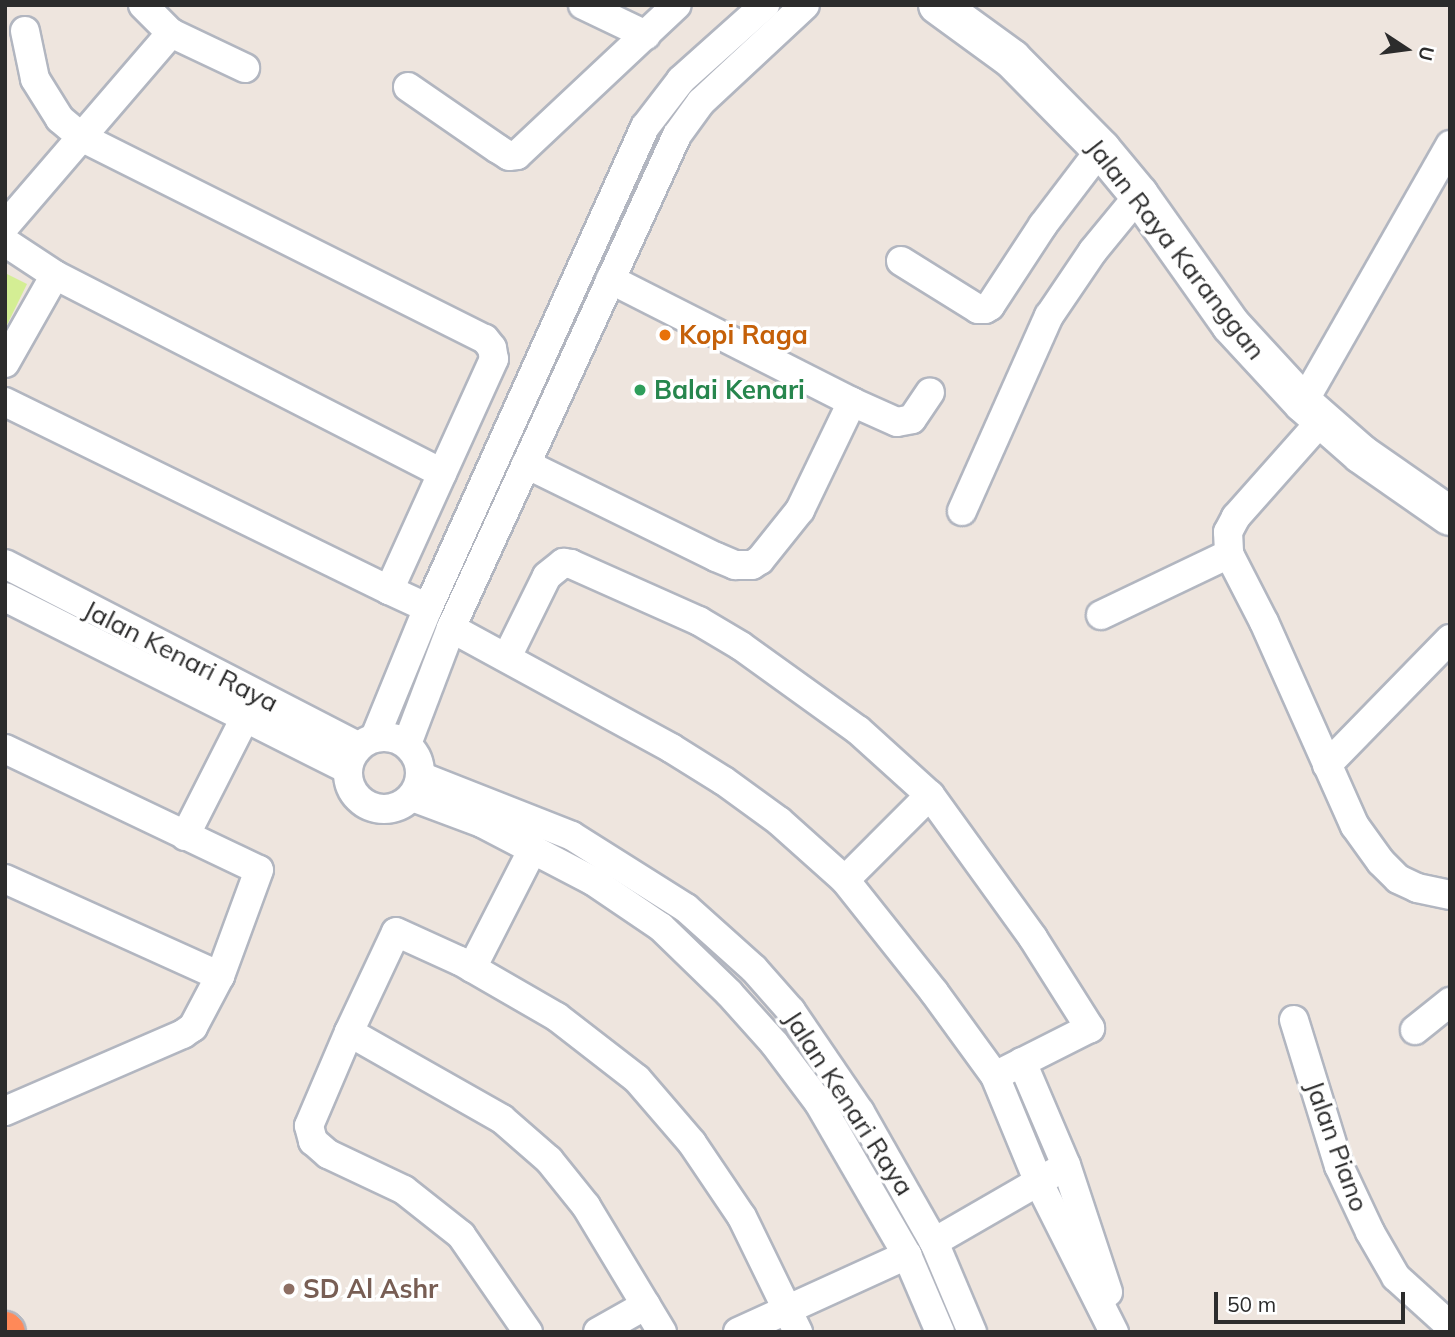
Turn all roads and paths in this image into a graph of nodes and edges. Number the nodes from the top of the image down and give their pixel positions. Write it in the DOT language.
graph roads {
  1 [pos="143,5"];
  2 [pos="583,5"];
  3 [pos="677,5"];
  4 [pos="765,5"];
  5 [pos="805,5"];
  6 [pos="938,5"];
  7 [pos="25,31"];
  8 [pos="171,33"];
  9 [pos="646,35"];
  10 [pos="245,68"];
  11 [pos="408,87"];
  12 [pos="83,138"];
  13 [pos="1450,145"];
  14 [pos="1101,149"];
  15 [pos="1139,195"];
  16 [pos="5,226"];
  17 [pos="5,242"];
  18 [pos="901,261"];
  19 [pos="55,275"];
  20 [pos="610,279"];
  21 [pos="5,363"];
  22 [pos="930,391"];
  23 [pos="5,402"];
  24 [pos="852,402"];
  25 [pos="1313,411"];
  26 [pos="526,464"];
  27 [pos="442,473"];
  28 [pos="962,511"];
  29 [pos="1450,516"];
  30 [pos="1229,554"];
  31 [pos="5,564"];
  32 [pos="389,590"];
  33 [pos="5,597"];
  34 [pos="428,608"];
  35 [pos="1101,615"];
  36 [pos="451,628"];
  37 [pos="1450,639"];
  38 [pos="507,657"];
  39 [pos="246,716"];
  40 [pos="407,744"];
  41 [pos="5,749"];
  42 [pos="360,751"];
  43 [pos="1327,765"];
  44 [pos="416,786"];
  45 [pos="930,795"];
  46 [pos="185,836"];
  47 [pos="533,849"];
  48 [pos="5,879"];
  49 [pos="845,880"];
  50 [pos="1450,895"];
  51 [pos="472,968"];
  52 [pos="220,976"];
  53 [pos="1450,1002"];
  54 [pos="1294,1020"];
  55 [pos="1415,1030"];
  56 [pos="349,1032"];
  57 [pos="1022,1062"];
  58 [pos="995,1076"];
  59 [pos="5,1111"];
  60 [pos="1066,1165"];
  61 [pos="1039,1183"];
  62 [pos="934,1242"];
  63 [pos="907,1255"];
  64 [pos="646,1305"];
  65 [pos="793,1321"];
  66 [pos="1450,1326"];
  67 [pos="1113,1331"];
  68 [pos="528,1332"];
  69 [pos="598,1332"];
  70 [pos="662,1332"];
  71 [pos="738,1332"];
  72 [pos="940,1332"];
  73 [pos="972,1332"];
  1 -- 8 [label="street"];
  2 -- 9 [label="street"];
  3 -- 9 [label="street"];
  4 -- 34 [label="street"];
  5 -- 20 [label="street"];
  6 -- 14 [label="street, Jalan Raya Karanggan"];
  7 -- 12 [label="street"];
  8 -- 10 [label="street"];
  8 -- 12 [label="street"];
  9 -- 11 [label="street"];
  12 -- 16 [label="street"];
  12 -- 27 [label="street"];
  13 -- 25 [label="street"];
  14 -- 15 [label="street, Jalan Raya Karanggan"];
  14 -- 18 [label="street"];
  15 -- 25 [label="street, Jalan Raya Karanggan"];
  15 -- 28 [label="street"];
  17 -- 19 [label="street"];
  19 -- 21 [label="street"];
  19 -- 27 [label="street"];
  20 -- 24 [label="street"];
  20 -- 26 [label="street"];
  22 -- 24 [label="street"];
  23 -- 32 [label="street"];
  24 -- 26 [label="street"];
  25 -- 29 [label="street, Jalan Raya Karanggan"];
  25 -- 30 [label="street"];
  26 -- 36 [label="street"];
  27 -- 32 [label="street"];
  30 -- 35 [label="street"];
  30 -- 43 [label="street"];
  31 -- 42 [label="street, Jalan Kenari Raya"];
  32 -- 34 [label="street"];
  33 -- 39 [label="street, Jalan Kenari Raya"];
  34 -- 42 [label="street"];
  36 -- 38 [label="street"];
  36 -- 40 [label="street"];
  37 -- 43 [label="street"];
  38 -- 45 [label="street"];
  38 -- 49 [label="street"];
  39 -- 42 [label="street, Jalan Kenari Raya"];
  39 -- 46 [label="street"];
  40 -- 42 [label="street"];
  40 -- 44 [label="street"];
  41 -- 46 [label="street"];
  42 -- 44 [label="street"];
  43 -- 50 [label="street"];
  44 -- 47 [label="street, Jalan Kenari Raya"];
  44 -- 62 [label="street, Jalan Kenari Raya"];
  45 -- 49 [label="street"];
  45 -- 57 [label="street"];
  46 -- 52 [label="street"];
  47 -- 51 [label="street"];
  47 -- 63 [label="street, Jalan Kenari Raya"];
  48 -- 52 [label="street"];
  49 -- 58 [label="street"];
  51 -- 56 [label="street"];
  51 -- 65 [label="street"];
  52 -- 59 [label="street"];
  53 -- 55 [label="street"];
  54 -- 66 [label="street, Jalan Piano"];
  56 -- 64 [label="street"];
  56 -- 68 [label="street"];
  57 -- 58 [label="street"];
  57 -- 60 [label="street"];
  58 -- 61 [label="street"];
  60 -- 61 [label="street"];
  60 -- 67 [label="street"];
  61 -- 62 [label="street"];
  61 -- 67 [label="street"];
  62 -- 73 [label="street, Jalan Kenari Raya"];
  63 -- 65 [label="street"];
  63 -- 72 [label="street, Jalan Kenari Raya"];
  64 -- 69 [label="street"];
  64 -- 70 [label="street"];
  65 -- 71 [label="street"];
}
